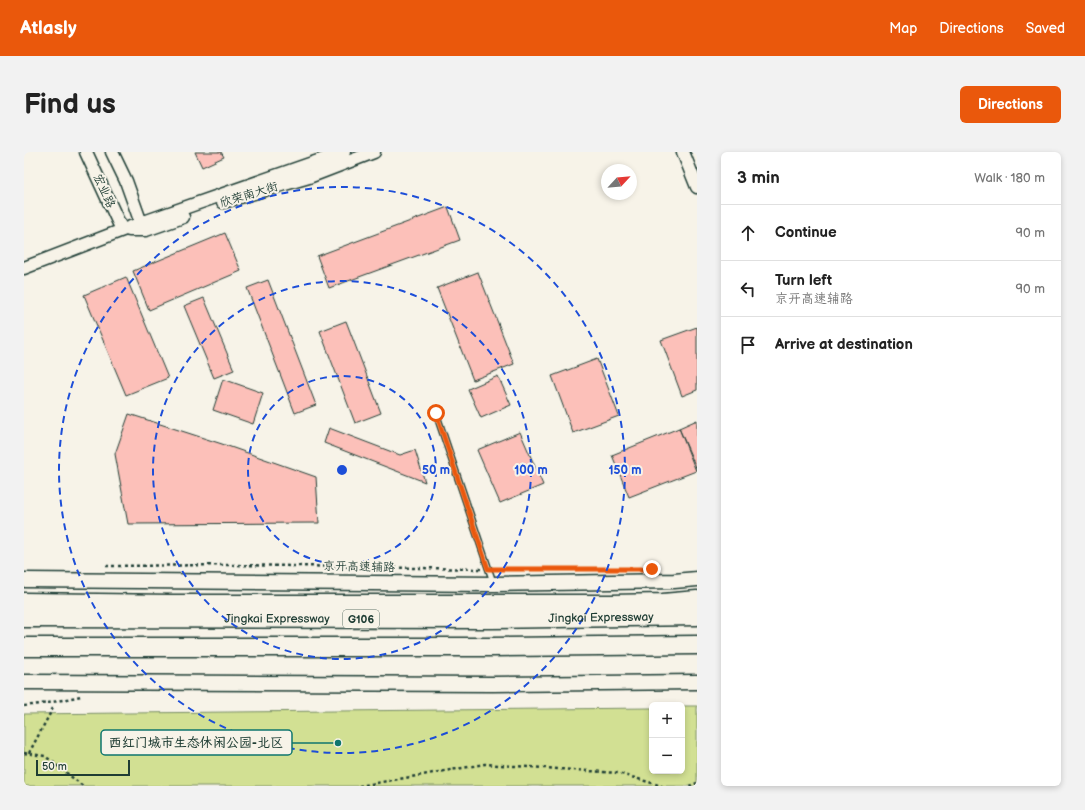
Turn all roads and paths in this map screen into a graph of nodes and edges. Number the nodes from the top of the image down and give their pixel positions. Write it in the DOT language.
graph roads {
  1 [pos="86,152"];
  2 [pos="112,152"];
  3 [pos="344,152"];
  4 [pos="374,152"];
  5 [pos="683,152"];
  6 [pos="697,187"];
  7 [pos="143,226"];
  8 [pos="122,230"];
  9 [pos="24,268"];
  10 [pos="436,413"];
  11 [pos="104,566"];
  12 [pos="488,569"];
  13 [pos="697,579"];
  14 [pos="24,580"];
  15 [pos="493,584"];
  16 [pos="697,600"];
  17 [pos="24,602"];
  18 [pos="697,616"];
  19 [pos="24,618"];
  20 [pos="697,645"];
  21 [pos="24,647"];
  22 [pos="24,682"];
  23 [pos="697,682"];
  24 [pos="53,708"];
  25 [pos="24,753"];
  26 [pos="30,753"];
  27 [pos="697,783"];
  28 [pos="83,786"];
  29 [pos="359,786"];
  30 [pos="662,786"];
  31 [pos="689,786"];
  1 -- 8 [label="street, 宏业路"];
  2 -- 7 [label="street, 宏业路"];
  3 -- 7 [label="street, 欣荣南大街"];
  4 -- 7 [label="street, 欣荣南大街"];
  5 -- 6 [label="street"];
  7 -- 8 [label="street, 欣荣南大街"];
  8 -- 9 [label="street, 欣荣南大街"];
  10 -- 12 [label="lane"];
  11 -- 12 [label="path, 京开高速辅路"];
  12 -- 15 [label="lane"];
  13 -- 15 [label="main road, 京开高速辅路"];
  14 -- 15 [label="main road, 京开高速辅路"];
  16 -- 17 [label="highway"];
  18 -- 19 [label="highway, Jingkai Expressway / G106"];
  20 -- 21 [label="highway"];
  22 -- 23 [label="main road"];
  24 -- 26 [label="path"];
  25 -- 26 [label="path"];
  26 -- 28 [label="path"];
  27 -- 31 [label="path"];
  29 -- 30 [label="path"];
}
